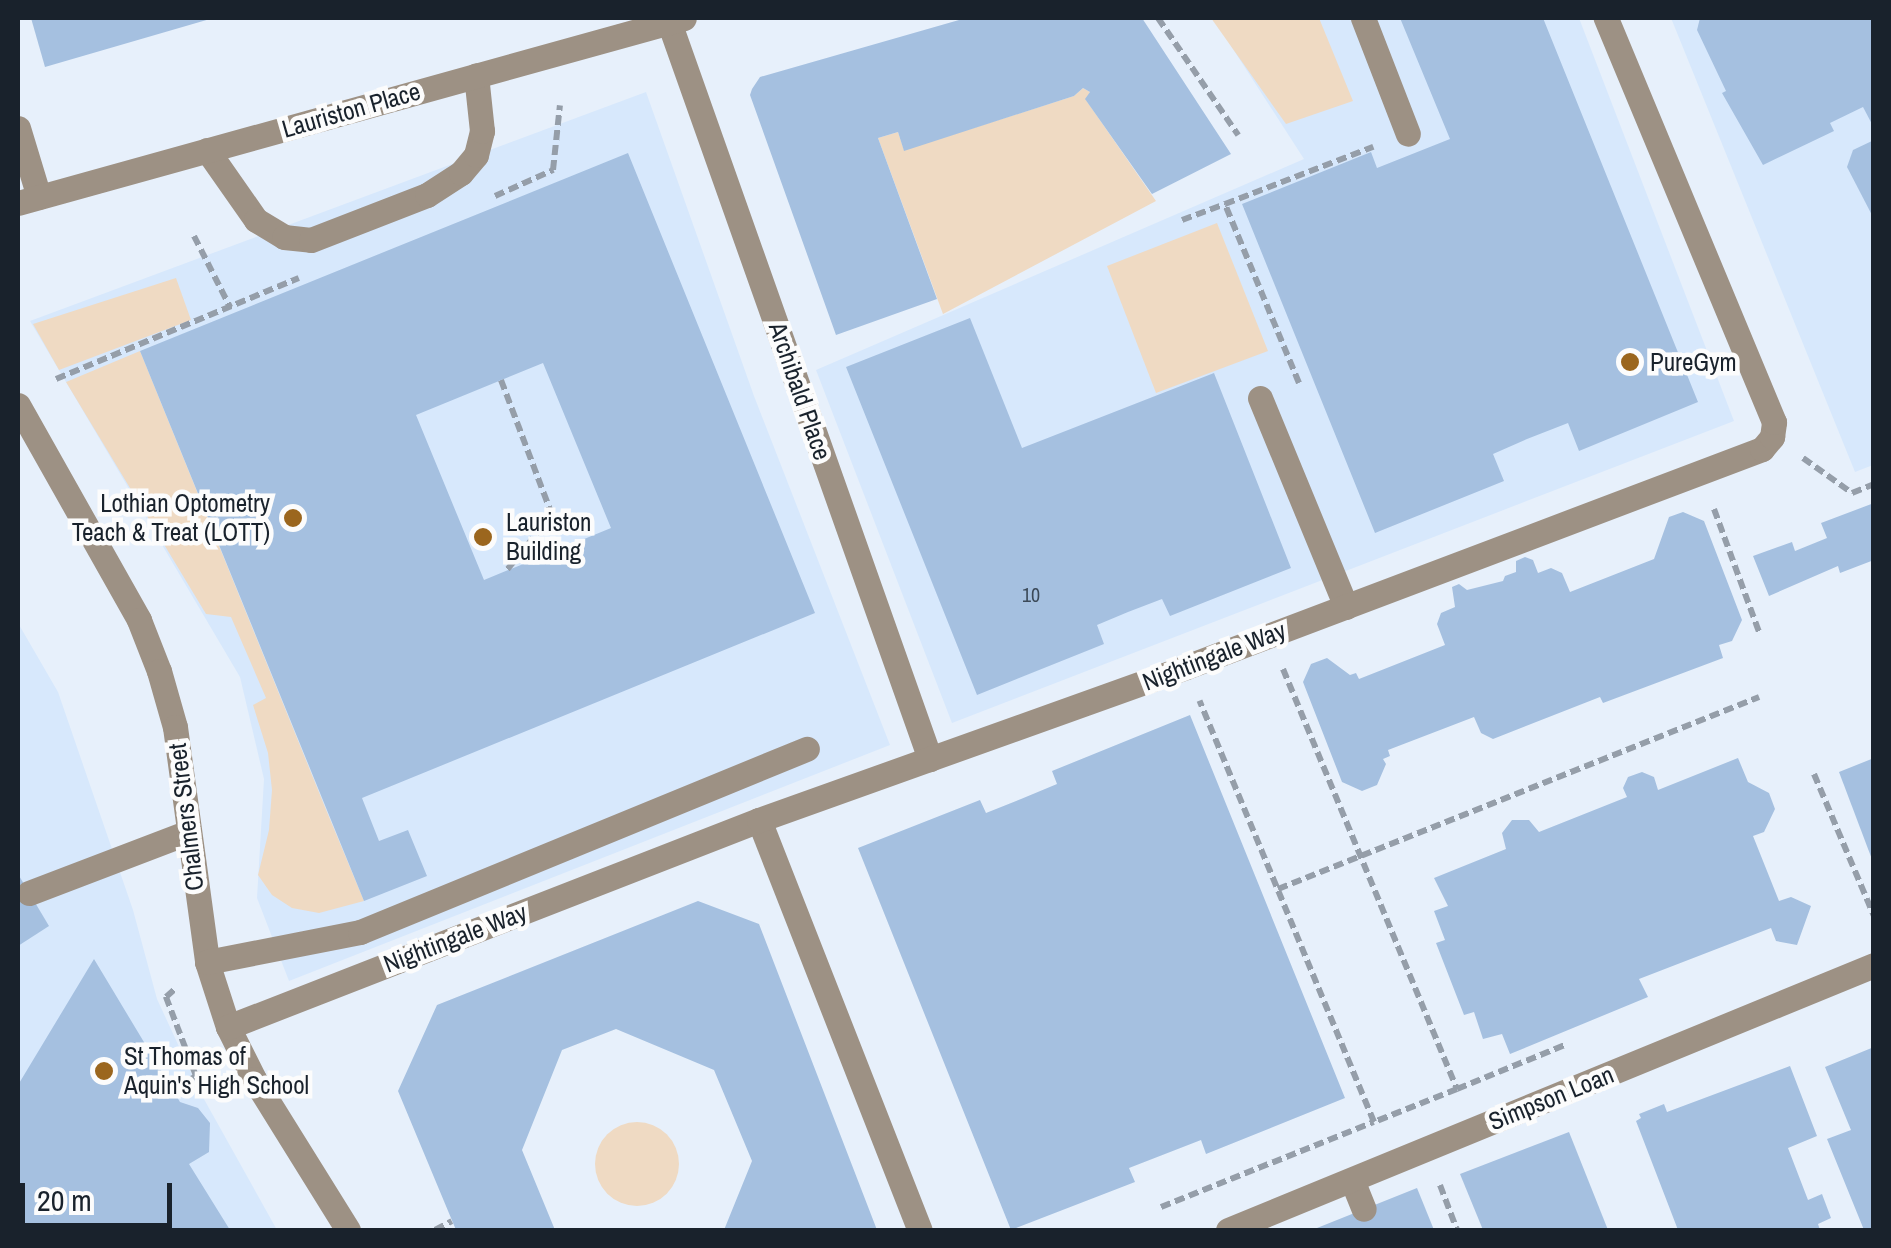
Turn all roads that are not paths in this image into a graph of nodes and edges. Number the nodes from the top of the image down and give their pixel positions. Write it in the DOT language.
graph roads {
  1 [pos="1364,18"];
  2 [pos="1606,18"];
  3 [pos="677,20"];
  4 [pos="476,75"];
  5 [pos="18,128"];
  6 [pos="1408,134"];
  7 [pos="207,150"];
  8 [pos="28,200"];
  9 [pos="1260,398"];
  10 [pos="18,405"];
  11 [pos="1346,606"];
  12 [pos="807,749"];
  13 [pos="930,760"];
  14 [pos="759,820"];
  15 [pos="188,832"];
  16 [pos="29,892"];
  17 [pos="206,962"];
  18 [pos="1874,965"];
  19 [pos="228,1027"];
  20 [pos="1352,1180"];
  21 [pos="1364,1210"];
  22 [pos="348,1230"];
  23 [pos="920,1230"];
  24 [pos="1228,1230"];
  1 -- 6 [label="street"];
  2 -- 11 [label="street, Nightingale Way"];
  3 -- 4 [label="street, Lauriston Place"];
  3 -- 13 [label="street, Archibald Place"];
  4 -- 7 [label="street, Lauriston Place"];
  4 -- 7 [label="street"];
  5 -- 8 [label="street"];
  7 -- 8 [label="street, Lauriston Place"];
  9 -- 11 [label="street"];
  10 -- 15 [label="street, Chalmers Street"];
  11 -- 13 [label="street, Nightingale Way"];
  12 -- 17 [label="street"];
  13 -- 14 [label="street, Nightingale Way"];
  14 -- 19 [label="street, Nightingale Way"];
  14 -- 23 [label="street"];
  15 -- 16 [label="street"];
  15 -- 17 [label="street, Chalmers Street"];
  17 -- 19 [label="street, Chalmers Street"];
  18 -- 20 [label="street, Simpson Loan"];
  19 -- 22 [label="street, Chalmers Street"];
  20 -- 21 [label="street"];
  20 -- 24 [label="street, Simpson Loan"];
}
